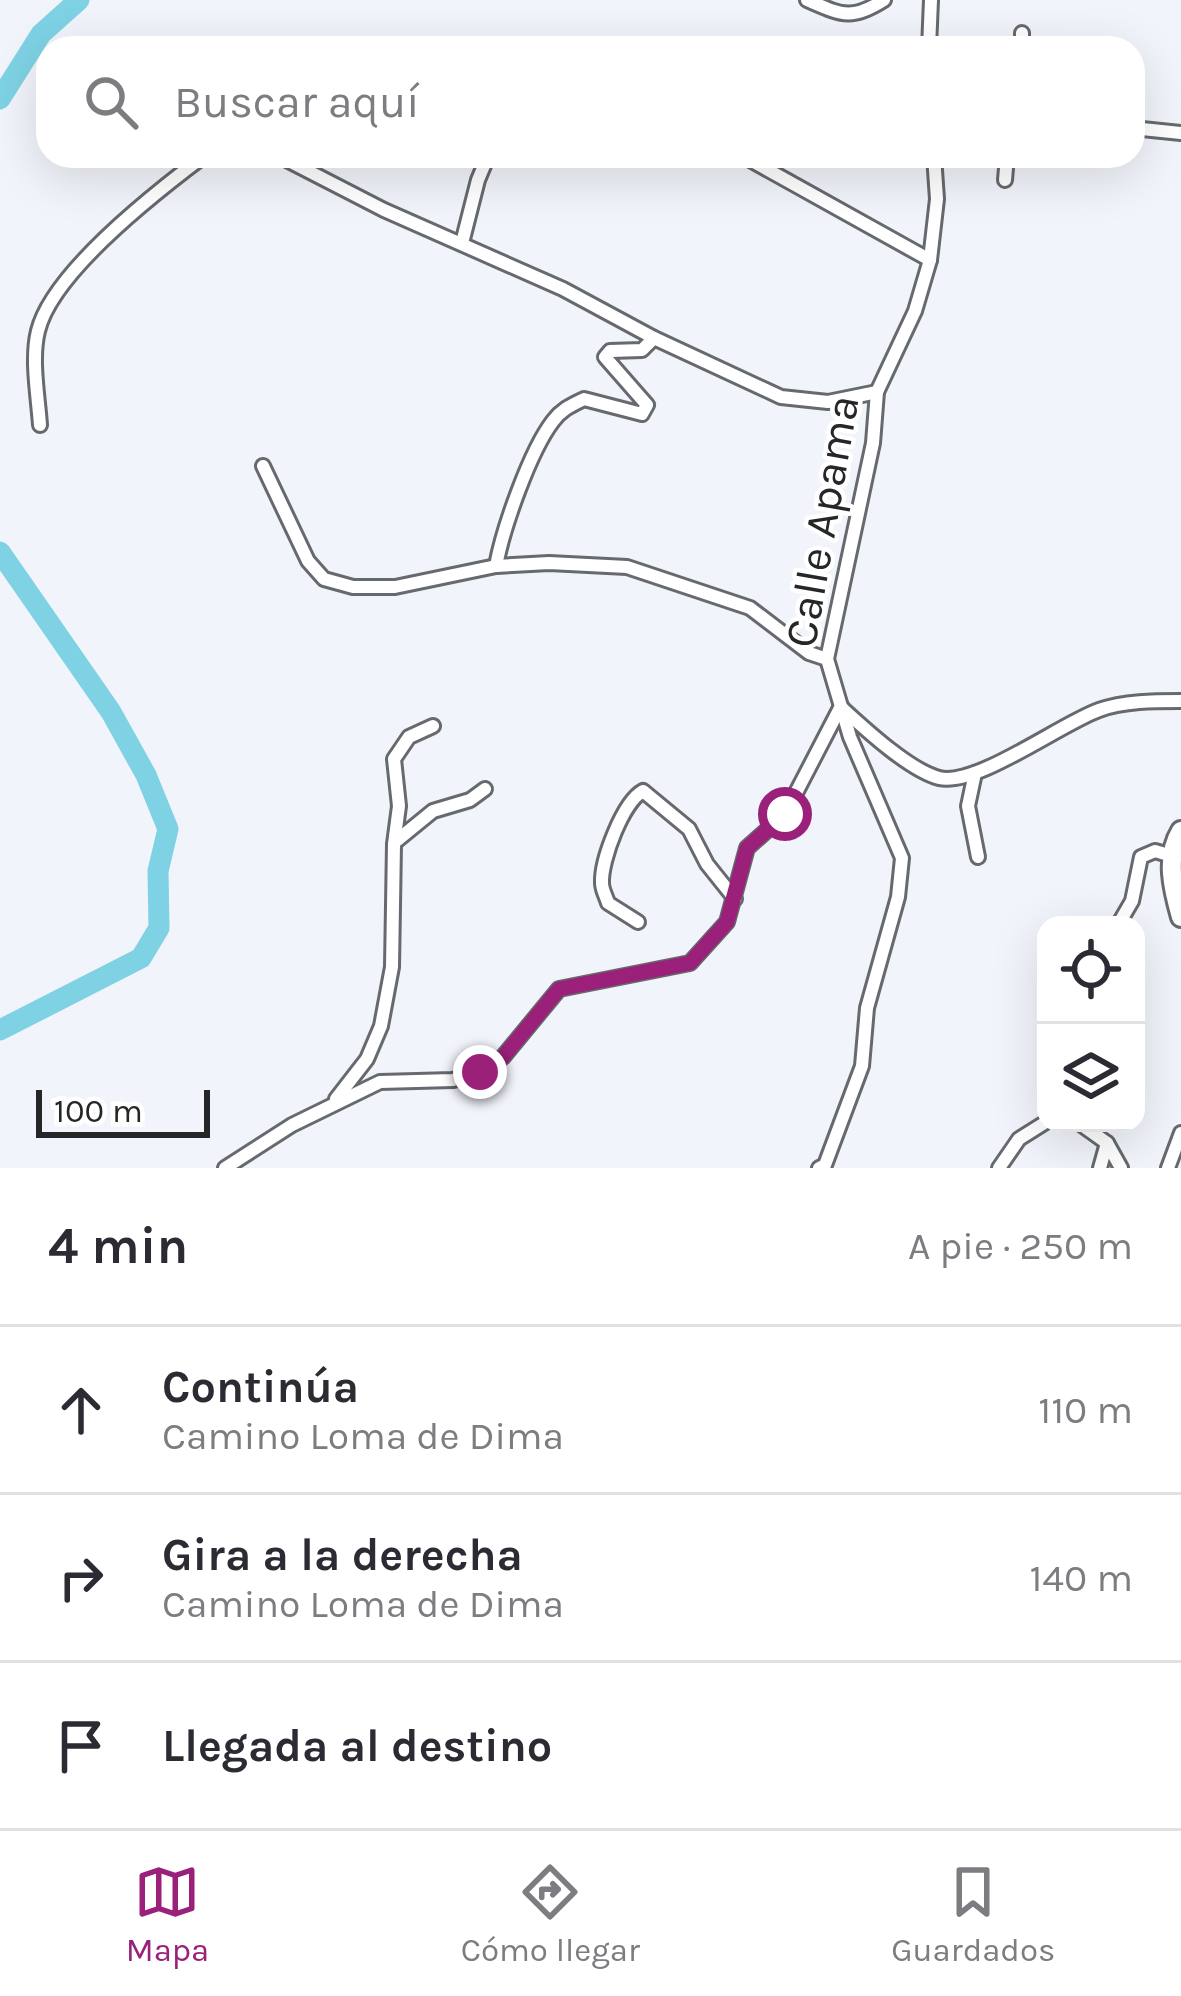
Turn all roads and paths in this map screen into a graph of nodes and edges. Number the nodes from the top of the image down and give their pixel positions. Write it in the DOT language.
graph roads {
  1 [pos="807,0"];
  2 [pos="884,0"];
  3 [pos="931,0"];
  4 [pos="930,36"];
  5 [pos="1145,129"];
  6 [pos="1181,134"];
  7 [pos="188,168"];
  8 [pos="302,168"];
  9 [pos="484,168"];
  10 [pos="765,168"];
  11 [pos="935,168"];
  12 [pos="1006,168"];
  13 [pos="1005,180"];
  14 [pos="462,243"];
  15 [pos="930,260"];
  16 [pos="655,338"];
  17 [pos="877,392"];
  18 [pos="40,425"];
  19 [pos="263,466"];
  20 [pos="496,566"];
  21 [pos="826,659"];
  22 [pos="1181,701"];
  23 [pos="841,707"];
  24 [pos="434,726"];
  25 [pos="975,773"];
  26 [pos="485,789"];
  27 [pos="1181,831"];
  28 [pos="394,844"];
  29 [pos="1172,856"];
  30 [pos="978,857"];
  31 [pos="736,899"];
  32 [pos="1123,916"];
  33 [pos="1181,917"];
  34 [pos="638,922"];
  35 [pos="331,1105"];
  36 [pos="1037,1128"];
  37 [pos="1092,1132"];
  38 [pos="1181,1133"];
  39 [pos="1107,1143"];
  40 [pos="225,1168"];
  41 [pos="819,1168"];
  42 [pos="999,1168"];
  43 [pos="1100,1168"];
  44 [pos="1121,1168"];
  45 [pos="1168,1168"];
  1 -- 2 [label="street"];
  3 -- 4 [label="street"];
  5 -- 6 [label="street"];
  7 -- 18 [label="street"];
  8 -- 14 [label="street"];
  9 -- 14 [label="street"];
  10 -- 15 [label="street"];
  11 -- 15 [label="street, Calle Apama"];
  12 -- 13 [label="street"];
  14 -- 16 [label="street"];
  15 -- 17 [label="street, Calle Apama"];
  16 -- 17 [label="street"];
  16 -- 20 [label="street"];
  17 -- 21 [label="street, Calle Apama"];
  19 -- 20 [label="street"];
  20 -- 21 [label="street"];
  21 -- 23 [label="street, Calle Apama"];
  22 -- 25 [label="street"];
  23 -- 25 [label="street"];
  23 -- 31 [label="street"];
  23 -- 41 [label="street, Calle Apama"];
  24 -- 28 [label="street"];
  25 -- 30 [label="street"];
  26 -- 28 [label="street"];
  27 -- 29 [label="street"];
  28 -- 35 [label="street"];
  29 -- 32 [label="street"];
  29 -- 33 [label="street"];
  31 -- 34 [label="street"];
  31 -- 35 [label="street"];
  35 -- 40 [label="street"];
  36 -- 42 [label="street"];
  37 -- 39 [label="street"];
  38 -- 45 [label="street"];
  39 -- 43 [label="street"];
  39 -- 44 [label="street"];
}
